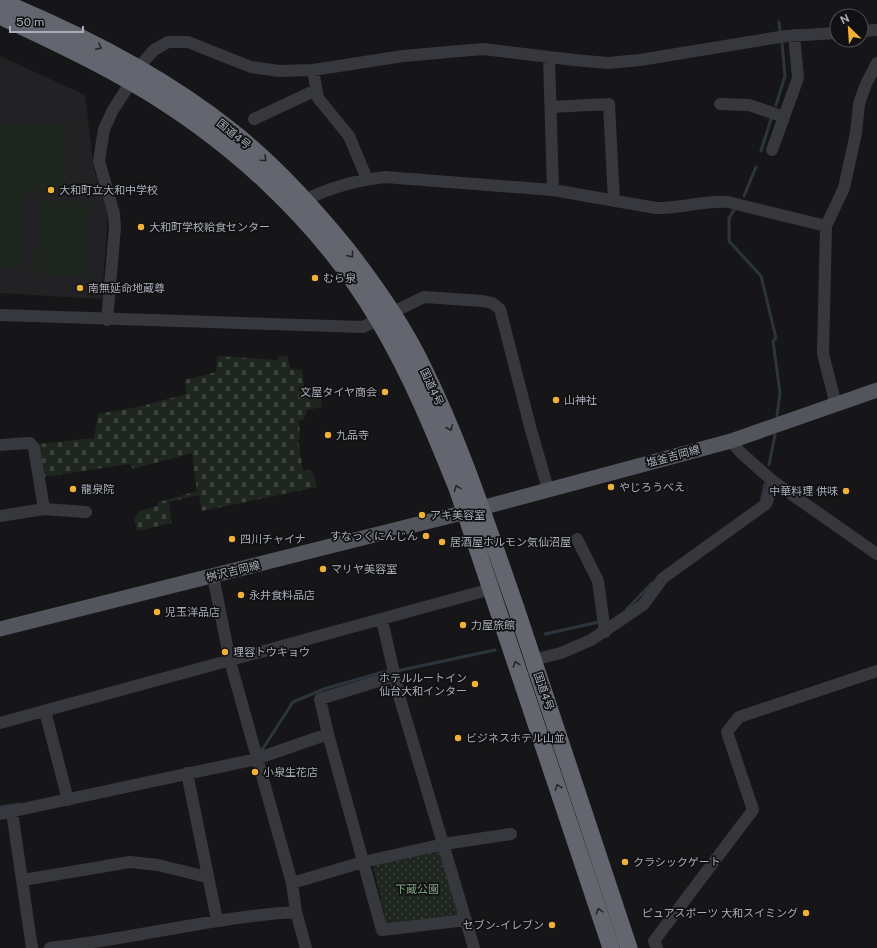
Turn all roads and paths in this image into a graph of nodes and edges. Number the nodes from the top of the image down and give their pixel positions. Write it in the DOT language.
graph roads {
  1 [pos="0,1"];
  2 [pos="0,16"];
  3 [pos="829,33"];
  4 [pos="794,35"];
  5 [pos="549,58"];
  6 [pos="877,63"];
  7 [pos="313,70"];
  8 [pos="135,75"];
  9 [pos="316,90"];
  10 [pos="720,104"];
  11 [pos="551,107"];
  12 [pos="784,117"];
  13 [pos="254,119"];
  14 [pos="772,150"];
  15 [pos="367,179"];
  16 [pos="554,190"];
  17 [pos="305,200"];
  18 [pos="614,201"];
  19 [pos="826,226"];
  20 [pos="0,315"];
  21 [pos="386,316"];
  22 [pos="107,320"];
  23 [pos="877,390"];
  24 [pos="836,405"];
  25 [pos="731,441"];
  26 [pos="0,445"];
  27 [pos="774,482"];
  28 [pos="548,490"];
  29 [pos="44,509"];
  30 [pos="473,510"];
  31 [pos="86,512"];
  32 [pos="0,516"];
  33 [pos="577,538"];
  34 [pos="877,554"];
  35 [pos="213,576"];
  36 [pos="491,589"];
  37 [pos="382,620"];
  38 [pos="0,629"];
  39 [pos="605,632"];
  40 [pos="533,660"];
  41 [pos="230,661"];
  42 [pos="877,671"];
  43 [pos="394,672"];
  44 [pos="45,711"];
  45 [pos="0,723"];
  46 [pos="328,734"];
  47 [pos="255,755"];
  48 [pos="187,773"];
  49 [pos="67,796"];
  50 [pos="6,813"];
  51 [pos="511,834"];
  52 [pos="444,844"];
  53 [pos="363,862"];
  54 [pos="207,877"];
  55 [pos="23,880"];
  56 [pos="292,883"];
  57 [pos="296,912"];
  58 [pos="217,920"];
  59 [pos="466,920"];
  60 [pos="92,946"];
  61 [pos="32,948"];
  62 [pos="50,948"];
  63 [pos="306,948"];
  64 [pos="474,948"];
  65 [pos="611,948"];
  66 [pos="629,948"];
  67 [pos="656,948"];
  1 -- 8 [label="highway, 国道4号, one-way"];
  2 -- 8 [label="highway, 国道4号"];
  3 -- 4 [label="street"];
  4 -- 5 [label="street"];
  4 -- 12 [label="street"];
  5 -- 7 [label="street"];
  5 -- 11 [label="street"];
  6 -- 19 [label="street"];
  7 -- 8 [label="street"];
  7 -- 9 [label="street"];
  8 -- 17 [label="highway, 国道4号, one-way"];
  8 -- 21 [label="highway, 国道4号"];
  8 -- 22 [label="street"];
  9 -- 13 [label="street"];
  9 -- 15 [label="street"];
  10 -- 12 [label="street"];
  11 -- 16 [label="street"];
  11 -- 18 [label="street"];
  12 -- 14 [label="street"];
  15 -- 16 [label="street"];
  15 -- 17 [label="street"];
  16 -- 18 [label="street"];
  17 -- 21 [label="highway, 国道4号, one-way"];
  18 -- 19 [label="street"];
  19 -- 24 [label="street"];
  20 -- 22 [label="street"];
  21 -- 22 [label="street"];
  21 -- 28 [label="street"];
  21 -- 30 [label="highway, 国道4号"];
  23 -- 24 [label="main road, 塩釜吉岡線"];
  24 -- 25 [label="main road, 塩釜吉岡線"];
  25 -- 27 [label="street"];
  25 -- 28 [label="main road, 塩釜吉岡線"];
  26 -- 29 [label="street"];
  27 -- 34 [label="street"];
  27 -- 39 [label="street"];
  28 -- 30 [label="main road, 塩釜吉岡線"];
  29 -- 31 [label="street"];
  29 -- 32 [label="street"];
  30 -- 35 [label="main road, 桝沢吉岡線"];
  30 -- 36 [label="highway, 国道4号"];
  30 -- 40 [label="highway, 国道4号"];
  33 -- 39 [label="street"];
  35 -- 38 [label="main road, 桝沢吉岡線"];
  35 -- 41 [label="street"];
  36 -- 37 [label="street"];
  65 -- 36 [label="highway, 国道4号, one-way"];
  37 -- 41 [label="street"];
  37 -- 43 [label="street"];
  39 -- 40 [label="street"];
  40 -- 66 [label="highway, 国道4号"];
  41 -- 44 [label="street"];
  41 -- 47 [label="street"];
  42 -- 67 [label="street"];
  43 -- 46 [label="street"];
  43 -- 52 [label="street"];
  44 -- 45 [label="street"];
  44 -- 49 [label="street"];
  46 -- 47 [label="street"];
  46 -- 53 [label="street"];
  47 -- 48 [label="street"];
  47 -- 56 [label="street"];
  48 -- 49 [label="street"];
  48 -- 54 [label="street"];
  49 -- 50 [label="street"];
  50 -- 55 [label="street"];
  51 -- 52 [label="street"];
  52 -- 53 [label="street"];
  52 -- 59 [label="street"];
  53 -- 56 [label="street"];
  53 -- 59 [label="street"];
  54 -- 55 [label="street"];
  54 -- 58 [label="street"];
  55 -- 61 [label="street"];
  56 -- 57 [label="street"];
  57 -- 58 [label="street"];
  57 -- 63 [label="street"];
  58 -- 60 [label="street"];
  59 -- 64 [label="street"];
  60 -- 62 [label="street"];
}
